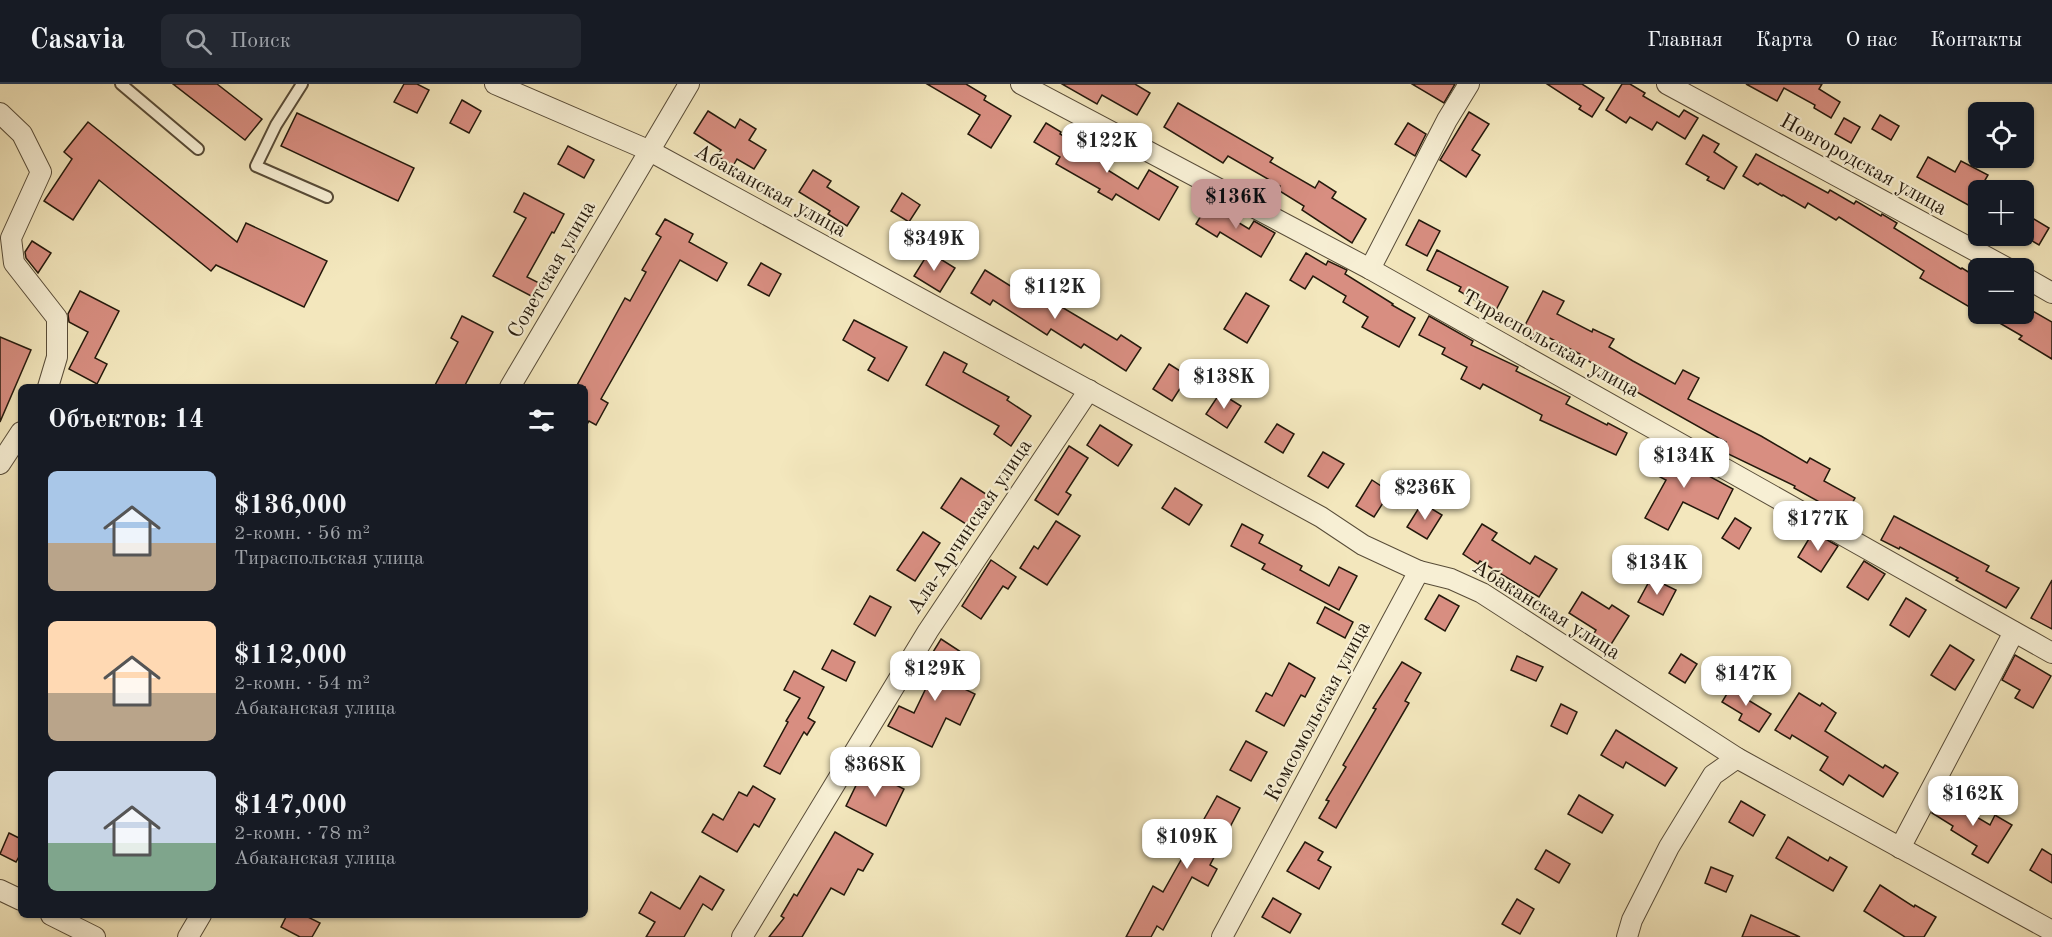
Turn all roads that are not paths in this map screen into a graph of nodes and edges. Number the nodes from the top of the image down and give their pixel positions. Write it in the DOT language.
graph roads {
  1 [pos="121,84"];
  2 [pos="302,84"];
  3 [pos="495,84"];
  4 [pos="689,84"];
  5 [pos="1021,84"];
  6 [pos="1470,84"];
  7 [pos="1667,84"];
  8 [pos="1054,92"];
  9 [pos="0,113"];
  10 [pos="198,149"];
  11 [pos="648,150"];
  12 [pos="327,197"];
  13 [pos="1989,258"];
  14 [pos="1370,269"];
  15 [pos="2034,283"];
  16 [pos="2052,293"];
  17 [pos="49,384"];
  18 [pos="512,384"];
  19 [pos="1089,390"];
  20 [pos="18,437"];
  21 [pos="0,464"];
  22 [pos="1419,571"];
  23 [pos="2014,632"];
  24 [pos="2052,653"];
  25 [pos="1737,758"];
  26 [pos="1900,848"];
  27 [pos="0,890"];
  28 [pos="18,899"];
  29 [pos="57,918"];
  30 [pos="199,918"];
  31 [pos="2052,931"];
  32 [pos="95,937"];
  33 [pos="188,937"];
  34 [pos="742,937"];
  35 [pos="1222,937"];
  36 [pos="1627,937"];
  1 -- 10 [label="lane"];
  2 -- 12 [label="lane"];
  3 -- 11 [label="street, Абаканская улица"];
  4 -- 11 [label="street, Советская улица"];
  5 -- 8 [label="street, Тираспольская улица"];
  6 -- 14 [label="street"];
  7 -- 13 [label="street, Новгородская улица"];
  8 -- 14 [label="street, Тираспольская улица"];
  9 -- 17 [label="street"];
  11 -- 18 [label="street, Советская улица"];
  11 -- 19 [label="street, Абаканская улица"];
  14 -- 23 [label="street, Тираспольская улица"];
  15 -- 16 [label="street"];
  19 -- 22 [label="street, Абаканская улица"];
  19 -- 34 [label="street, Ала-Арчинская улица"];
  20 -- 21 [label="street"];
  22 -- 25 [label="street, Абаканская улица"];
  22 -- 35 [label="street, Комсомольская улица"];
  23 -- 24 [label="street, Тираспольская улица"];
  23 -- 26 [label="street"];
  25 -- 26 [label="street, Абаканская улица"];
  25 -- 36 [label="street"];
  26 -- 31 [label="street, Абаканская улица"];
  27 -- 28 [label="street"];
  29 -- 32 [label="street"];
  30 -- 33 [label="street"];
}
